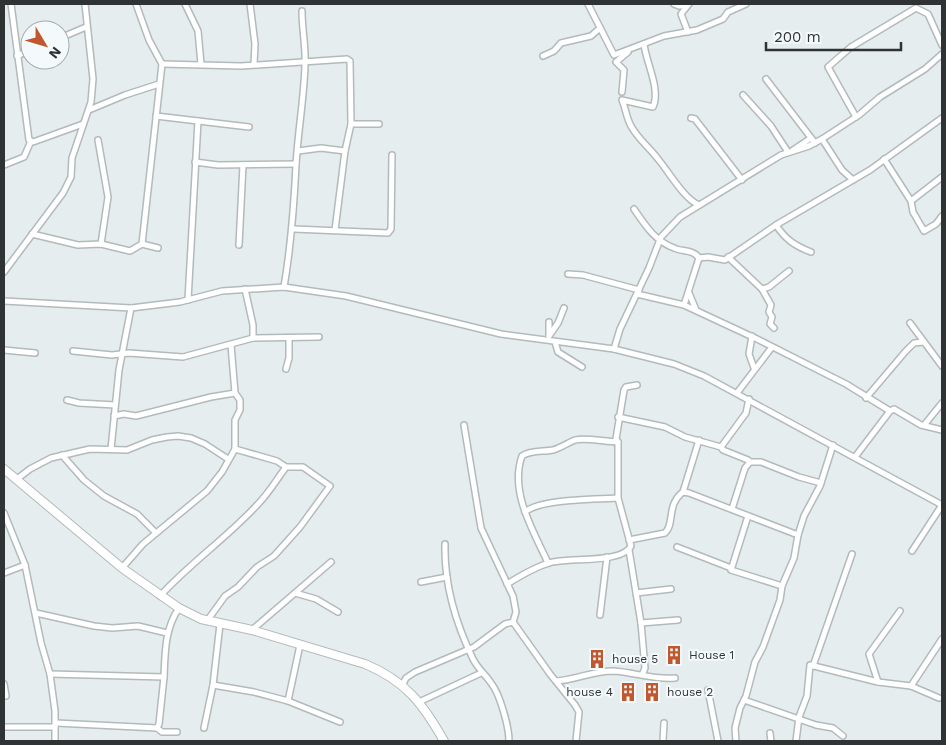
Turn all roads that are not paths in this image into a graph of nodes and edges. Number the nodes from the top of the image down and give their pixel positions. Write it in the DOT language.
graph roads {
  1 [pos="11,4"];
  2 [pos="85,4"];
  3 [pos="136,4"];
  4 [pos="185,4"];
  5 [pos="250,4"];
  6 [pos="588,4"];
  7 [pos="674,4"];
  8 [pos="746,4"];
  9 [pos="688,5"];
  10 [pos="302,11"];
  11 [pos="86,27"];
  12 [pos="600,28"];
  13 [pos="688,32"];
  14 [pos="70,34"];
  15 [pos="942,45"];
  16 [pos="643,46"];
  17 [pos="942,54"];
  18 [pos="20,55"];
  19 [pos="17,56"];
  20 [pos="543,56"];
  21 [pos="305,62"];
  22 [pos="162,64"];
  23 [pos="201,64"];
  24 [pos="254,64"];
  25 [pos="766,79"];
  26 [pos="159,84"];
  27 [pos="622,92"];
  28 [pos="743,95"];
  29 [pos="89,110"];
  30 [pos="156,116"];
  31 [pos="856,117"];
  32 [pos="690,118"];
  33 [pos="942,118"];
  34 [pos="198,121"];
  35 [pos="83,124"];
  36 [pos="351,124"];
  37 [pos="379,124"];
  38 [pos="249,127"];
  39 [pos="811,138"];
  40 [pos="98,140"];
  41 [pos="822,140"];
  42 [pos="31,141"];
  43 [pos="815,143"];
  44 [pos="298,150"];
  45 [pos="345,151"];
  46 [pos="789,152"];
  47 [pos="392,155"];
  48 [pos="884,159"];
  49 [pos="195,162"];
  50 [pos="296,164"];
  51 [pos="4,165"];
  52 [pos="242,165"];
  53 [pos="942,177"];
  54 [pos="742,180"];
  55 [pos="853,180"];
  56 [pos="911,201"];
  57 [pos="693,202"];
  58 [pos="699,205"];
  59 [pos="634,209"];
  60 [pos="690,209"];
  61 [pos="942,216"];
  62 [pos="776,225"];
  63 [pos="294,229"];
  64 [pos="335,230"];
  65 [pos="32,234"];
  66 [pos="660,241"];
  67 [pos="101,244"];
  68 [pos="142,244"];
  69 [pos="239,245"];
  70 [pos="158,248"];
  71 [pos="811,252"];
  72 [pos="728,257"];
  73 [pos="699,258"];
  74 [pos="789,270"];
  75 [pos="4,272"];
  76 [pos="568,274"];
  77 [pos="284,287"];
  78 [pos="245,289"];
  79 [pos="762,289"];
  80 [pos="638,292"];
  81 [pos="688,292"];
  82 [pos="188,300"];
  83 [pos="4,301"];
  84 [pos="684,306"];
  85 [pos="131,308"];
  86 [pos="564,308"];
  87 [pos="696,310"];
  88 [pos="549,322"];
  89 [pos="910,323"];
  90 [pos="774,328"];
  91 [pos="752,336"];
  92 [pos="319,337"];
  93 [pos="253,338"];
  94 [pos="289,338"];
  95 [pos="551,340"];
  96 [pos="922,342"];
  97 [pos="231,345"];
  98 [pos="772,347"];
  99 [pos="614,349"];
  100 [pos="4,350"];
  101 [pos="72,351"];
  102 [pos="35,353"];
  103 [pos="942,353"];
  104 [pos="123,354"];
  105 [pos="936,359"];
  106 [pos="942,366"];
  107 [pos="582,368"];
  108 [pos="754,368"];
  109 [pos="286,370"];
  110 [pos="637,384"];
  111 [pos="737,393"];
  112 [pos="235,394"];
  113 [pos="866,398"];
  114 [pos="749,399"];
  115 [pos="67,400"];
  116 [pos="942,403"];
  117 [pos="115,405"];
  118 [pos="890,411"];
  119 [pos="114,416"];
  120 [pos="618,417"];
  121 [pos="925,424"];
  122 [pos="464,425"];
  123 [pos="942,430"];
  124 [pos="699,440"];
  125 [pos="618,442"];
  126 [pos="833,445"];
  127 [pos="721,447"];
  128 [pos="235,448"];
  129 [pos="111,449"];
  130 [pos="62,455"];
  131 [pos="855,457"];
  132 [pos="228,459"];
  133 [pos="750,462"];
  134 [pos="286,467"];
  135 [pos="4,469"];
  136 [pos="17,479"];
  137 [pos="821,483"];
  138 [pos="683,492"];
  139 [pos="618,498"];
  140 [pos="942,505"];
  141 [pos="732,509"];
  142 [pos="525,512"];
  143 [pos="4,513"];
  144 [pos="748,516"];
  145 [pos="156,533"];
  146 [pos="798,535"];
  147 [pos="628,540"];
  148 [pos="446,544"];
  149 [pos="677,547"];
  150 [pos="629,550"];
  151 [pos="912,551"];
  152 [pos="852,554"];
  153 [pos="607,557"];
  154 [pos="331,562"];
  155 [pos="548,563"];
  156 [pos="25,565"];
  157 [pos="122,568"];
  158 [pos="732,568"];
  159 [pos="4,573"];
  160 [pos="447,577"];
  161 [pos="421,582"];
  162 [pos="508,584"];
  163 [pos="782,586"];
  164 [pos="671,589"];
  165 [pos="295,593"];
  166 [pos="636,593"];
  167 [pos="160,596"];
  168 [pos="179,608"];
  169 [pos="900,611"];
  170 [pos="338,612"];
  171 [pos="36,613"];
  172 [pos="600,615"];
  173 [pos="678,620"];
  174 [pos="207,621"];
  175 [pos="513,622"];
  176 [pos="641,623"];
  177 [pos="220,624"];
  178 [pos="252,630"];
  179 [pos="167,633"];
  180 [pos="942,639"];
  181 [pos="300,644"];
  182 [pos="469,649"];
  183 [pos="813,666"];
  184 [pos="481,673"];
  185 [pos="50,674"];
  186 [pos="642,675"];
  187 [pos="164,677"];
  188 [pos="675,678"];
  189 [pos="556,681"];
  190 [pos="878,682"];
  191 [pos="4,684"];
  192 [pos="402,684"];
  193 [pos="213,685"];
  194 [pos="911,686"];
  195 [pos="708,690"];
  196 [pos="4,696"];
  197 [pos="939,698"];
  198 [pos="744,700"];
  199 [pos="288,701"];
  200 [pos="419,702"];
  201 [pos="799,717"];
  202 [pos="340,722"];
  203 [pos="664,724"];
  204 [pos="55,725"];
  205 [pos="4,726"];
  206 [pos="157,728"];
  207 [pos="204,728"];
  208 [pos="177,732"];
  209 [pos="770,733"];
  210 [pos="842,736"];
  211 [pos="55,741"];
  212 [pos="444,741"];
  213 [pos="508,741"];
  214 [pos="576,741"];
  215 [pos="663,741"];
  216 [pos="718,741"];
  217 [pos="736,741"];
  218 [pos="771,741"];
  219 [pos="796,741"];
  1 -- 19 [label="street"];
  2 -- 11 [label="street"];
  3 -- 22 [label="street"];
  4 -- 23 [label="street"];
  5 -- 24 [label="street"];
  6 -- 12 [label="street"];
  7 -- 9 [label="street"];
  8 -- 13 [label="street"];
  9 -- 13 [label="street"];
  10 -- 21 [label="street"];
  11 -- 14 [label="street"];
  11 -- 29 [label="street"];
  12 -- 16 [label="street"];
  12 -- 20 [label="street"];
  13 -- 16 [label="street"];
  15 -- 31 [label="street"];
  16 -- 27 [label="street"];
  16 -- 57 [label="street"];
  17 -- 31 [label="street"];
  18 -- 19 [label="street"];
  19 -- 42 [label="street"];
  21 -- 24 [label="street"];
  21 -- 36 [label="street"];
  21 -- 44 [label="street"];
  22 -- 23 [label="street"];
  22 -- 26 [label="street"];
  23 -- 24 [label="street"];
  25 -- 39 [label="street"];
  26 -- 29 [label="street"];
  26 -- 30 [label="street"];
  28 -- 46 [label="street"];
  29 -- 35 [label="street"];
  30 -- 34 [label="street"];
  30 -- 68 [label="street"];
  31 -- 41 [label="street"];
  32 -- 54 [label="street"];
  33 -- 48 [label="street"];
  34 -- 38 [label="street"];
  34 -- 49 [label="street"];
  35 -- 42 [label="street"];
  35 -- 65 [label="street"];
  36 -- 37 [label="street"];
  36 -- 45 [label="street"];
  39 -- 43 [label="street"];
  39 -- 46 [label="street"];
  40 -- 67 [label="street"];
  41 -- 43 [label="street"];
  41 -- 55 [label="street"];
  42 -- 51 [label="street"];
  43 -- 46 [label="street"];
  44 -- 45 [label="street"];
  44 -- 50 [label="street"];
  45 -- 64 [label="street"];
  46 -- 54 [label="street"];
  47 -- 64 [label="street"];
  48 -- 55 [label="street"];
  48 -- 56 [label="street"];
  49 -- 52 [label="street"];
  49 -- 82 [label="street"];
  50 -- 52 [label="street"];
  50 -- 63 [label="street"];
  52 -- 69 [label="street"];
  53 -- 56 [label="street"];
  54 -- 58 [label="street"];
  55 -- 62 [label="street"];
  56 -- 61 [label="street"];
  57 -- 58 [label="street"];
  57 -- 60 [label="street"];
  58 -- 60 [label="street"];
  59 -- 66 [label="street"];
  60 -- 66 [label="street"];
  62 -- 71 [label="street"];
  62 -- 72 [label="street"];
  63 -- 64 [label="street"];
  63 -- 77 [label="street"];
  65 -- 67 [label="street"];
  65 -- 75 [label="street"];
  66 -- 73 [label="street"];
  66 -- 80 [label="street"];
  67 -- 68 [label="street"];
  68 -- 70 [label="street"];
  72 -- 73 [label="street"];
  72 -- 79 [label="street"];
  73 -- 81 [label="street"];
  74 -- 79 [label="street"];
  76 -- 80 [label="street"];
  77 -- 78 [label="street"];
  77 -- 95 [label="street"];
  78 -- 82 [label="street"];
  78 -- 93 [label="street"];
  79 -- 90 [label="street"];
  80 -- 84 [label="street"];
  80 -- 99 [label="street"];
  81 -- 84 [label="street"];
  81 -- 87 [label="street"];
  82 -- 85 [label="street"];
  83 -- 85 [label="street"];
  84 -- 87 [label="street"];
  85 -- 104 [label="street"];
  86 -- 95 [label="street"];
  87 -- 91 [label="street"];
  88 -- 95 [label="street"];
  89 -- 96 [label="street"];
  91 -- 98 [label="street"];
  91 -- 108 [label="street"];
  92 -- 94 [label="street"];
  93 -- 94 [label="street"];
  93 -- 97 [label="street"];
  94 -- 109 [label="street"];
  95 -- 99 [label="street"];
  95 -- 107 [label="street"];
  96 -- 105 [label="street"];
  96 -- 113 [label="street"];
  97 -- 104 [label="street"];
  97 -- 112 [label="street"];
  98 -- 108 [label="street"];
  98 -- 113 [label="street"];
  99 -- 111 [label="street"];
  100 -- 102 [label="street"];
  101 -- 104 [label="street"];
  103 -- 105 [label="street"];
  104 -- 117 [label="street"];
  105 -- 106 [label="street"];
  108 -- 111 [label="street"];
  110 -- 120 [label="street"];
  111 -- 114 [label="street"];
  112 -- 119 [label="street"];
  112 -- 128 [label="street"];
  113 -- 118 [label="street"];
  114 -- 126 [label="street"];
  114 -- 127 [label="street"];
  115 -- 117 [label="street"];
  116 -- 121 [label="street"];
  117 -- 119 [label="street"];
  118 -- 121 [label="street"];
  118 -- 131 [label="street"];
  119 -- 129 [label="street"];
  120 -- 124 [label="street"];
  120 -- 125 [label="street"];
  121 -- 123 [label="street"];
  122 -- 162 [label="street"];
  124 -- 127 [label="street"];
  124 -- 138 [label="street"];
  125 -- 139 [label="street"];
  125 -- 142 [label="street"];
  126 -- 131 [label="street"];
  126 -- 137 [label="street"];
  127 -- 133 [label="street"];
  128 -- 132 [label="street"];
  128 -- 134 [label="street"];
  129 -- 130 [label="street"];
  129 -- 132 [label="street"];
  130 -- 136 [label="street"];
  130 -- 145 [label="street"];
  131 -- 140 [label="street"];
  132 -- 145 [label="street"];
  133 -- 137 [label="street"];
  133 -- 141 [label="street"];
  134 -- 167 [label="street"];
  134 -- 174 [label="street"];
  135 -- 136 [label="street"];
  136 -- 157 [label="street"];
  137 -- 146 [label="street"];
  138 -- 141 [label="street"];
  138 -- 147 [label="street"];
  139 -- 142 [label="street"];
  139 -- 147 [label="street"];
  140 -- 151 [label="street"];
  141 -- 144 [label="street"];
  142 -- 155 [label="street"];
  143 -- 156 [label="street"];
  144 -- 146 [label="street"];
  144 -- 158 [label="street"];
  145 -- 157 [label="street"];
  146 -- 163 [label="street"];
  147 -- 150 [label="street"];
  148 -- 160 [label="street"];
  149 -- 158 [label="street"];
  150 -- 153 [label="street"];
  150 -- 166 [label="street"];
  152 -- 183 [label="street"];
  153 -- 155 [label="street"];
  153 -- 172 [label="street"];
  154 -- 165 [label="street"];
  155 -- 162 [label="street"];
  156 -- 159 [label="street"];
  156 -- 171 [label="street"];
  157 -- 167 [label="street"];
  158 -- 163 [label="street"];
  160 -- 161 [label="street"];
  160 -- 182 [label="street"];
  162 -- 175 [label="street"];
  163 -- 198 [label="street"];
  164 -- 166 [label="street"];
  165 -- 170 [label="street"];
  165 -- 178 [label="street"];
  166 -- 176 [label="street"];
  167 -- 168 [label="street"];
  168 -- 174 [label="street"];
  168 -- 179 [label="street"];
  169 -- 190 [label="street"];
  171 -- 179 [label="street"];
  171 -- 185 [label="street"];
  173 -- 176 [label="street"];
  174 -- 177 [label="street"];
  175 -- 182 [label="street"];
  175 -- 189 [label="street"];
  176 -- 186 [label="street"];
  177 -- 178 [label="street"];
  177 -- 193 [label="street"];
  178 -- 181 [label="street"];
  179 -- 187 [label="street"];
  180 -- 194 [label="street"];
  181 -- 192 [label="street"];
  181 -- 199 [label="street"];
  182 -- 184 [label="street"];
  182 -- 192 [label="street"];
  183 -- 190 [label="street"];
  183 -- 201 [label="street"];
  184 -- 200 [label="street"];
  184 -- 213 [label="street"];
  185 -- 187 [label="street"];
  185 -- 204 [label="street"];
  186 -- 188 [label="street"];
  186 -- 189 [label="street"];
  187 -- 206 [label="street"];
  189 -- 214 [label="street"];
  190 -- 194 [label="street"];
  191 -- 196 [label="street"];
  192 -- 200 [label="street"];
  193 -- 199 [label="street"];
  193 -- 207 [label="street"];
  194 -- 197 [label="street"];
  195 -- 216 [label="street"];
  198 -- 201 [label="street"];
  198 -- 217 [label="street"];
  199 -- 202 [label="street"];
  200 -- 212 [label="street"];
  201 -- 210 [label="street"];
  201 -- 219 [label="street"];
  203 -- 215 [label="street"];
  204 -- 205 [label="street"];
  204 -- 206 [label="street"];
  204 -- 211 [label="street"];
  206 -- 208 [label="street"];
  209 -- 218 [label="street"];
}
